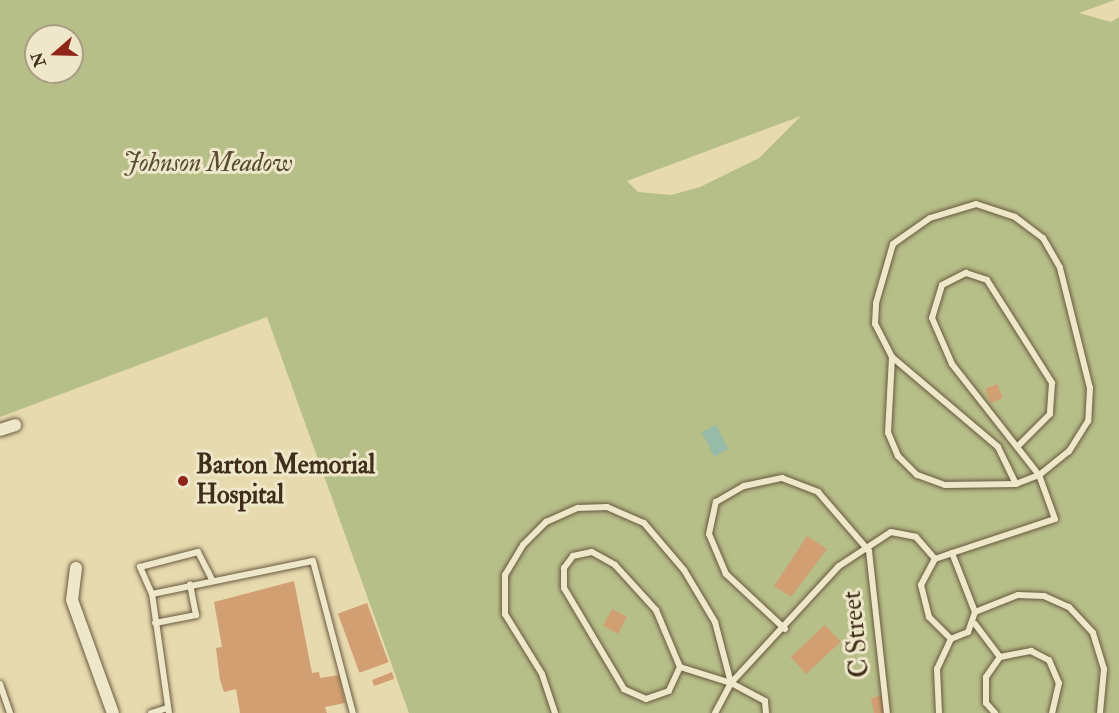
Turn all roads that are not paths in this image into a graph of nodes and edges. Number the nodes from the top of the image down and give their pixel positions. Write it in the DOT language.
graph roads {
  1 [pos="892,357"];
  2 [pos="15,425"];
  3 [pos="0,430"];
  4 [pos="1018,445"];
  5 [pos="1039,475"];
  6 [pos="1016,484"];
  7 [pos="869,551"];
  8 [pos="952,553"];
  9 [pos="935,559"];
  10 [pos="76,568"];
  11 [pos="212,580"];
  12 [pos="190,585"];
  13 [pos="152,594"];
  14 [pos="975,612"];
  15 [pos="155,623"];
  16 [pos="975,624"];
  17 [pos="784,629"];
  18 [pos="951,639"];
  19 [pos="1000,657"];
  20 [pos="680,667"];
  21 [pos="731,683"];
  22 [pos="0,684"];
  23 [pos="168,711"];
  24 [pos="10,713"];
  25 [pos="113,713"];
  26 [pos="151,713"];
  27 [pos="353,713"];
  28 [pos="555,713"];
  29 [pos="715,713"];
  30 [pos="766,713"];
  31 [pos="887,713"];
  32 [pos="939,713"];
  33 [pos="996,713"];
  34 [pos="1052,713"];
  35 [pos="1100,713"];
  1 -- 5 [label="lane"];
  1 -- 6 [label="lane"];
  1 -- 6 [label="lane"];
  2 -- 3 [label="street"];
  4 -- 4 [label="lane"];
  4 -- 5 [label="lane"];
  5 -- 6 [label="lane"];
  5 -- 8 [label="lane"];
  7 -- 9 [label="lane"];
  7 -- 17 [label="lane"];
  7 -- 17 [label="lane"];
  7 -- 31 [label="lane, C Street"];
  8 -- 9 [label="lane"];
  8 -- 14 [label="lane"];
  9 -- 18 [label="lane"];
  10 -- 25 [label="street"];
  11 -- 12 [label="lane"];
  11 -- 13 [label="lane"];
  11 -- 27 [label="lane"];
  12 -- 13 [label="lane"];
  12 -- 15 [label="lane"];
  13 -- 15 [label="lane"];
  14 -- 16 [label="lane"];
  14 -- 35 [label="lane"];
  15 -- 23 [label="lane"];
  16 -- 18 [label="lane"];
  16 -- 19 [label="lane"];
  17 -- 21 [label="lane"];
  18 -- 32 [label="lane"];
  19 -- 33 [label="lane"];
  19 -- 34 [label="lane"];
  20 -- 20 [label="lane"];
  20 -- 21 [label="lane"];
  21 -- 28 [label="lane"];
  21 -- 29 [label="lane"];
  21 -- 30 [label="lane"];
  22 -- 24 [label="lane"];
  23 -- 26 [label="lane"];
}
